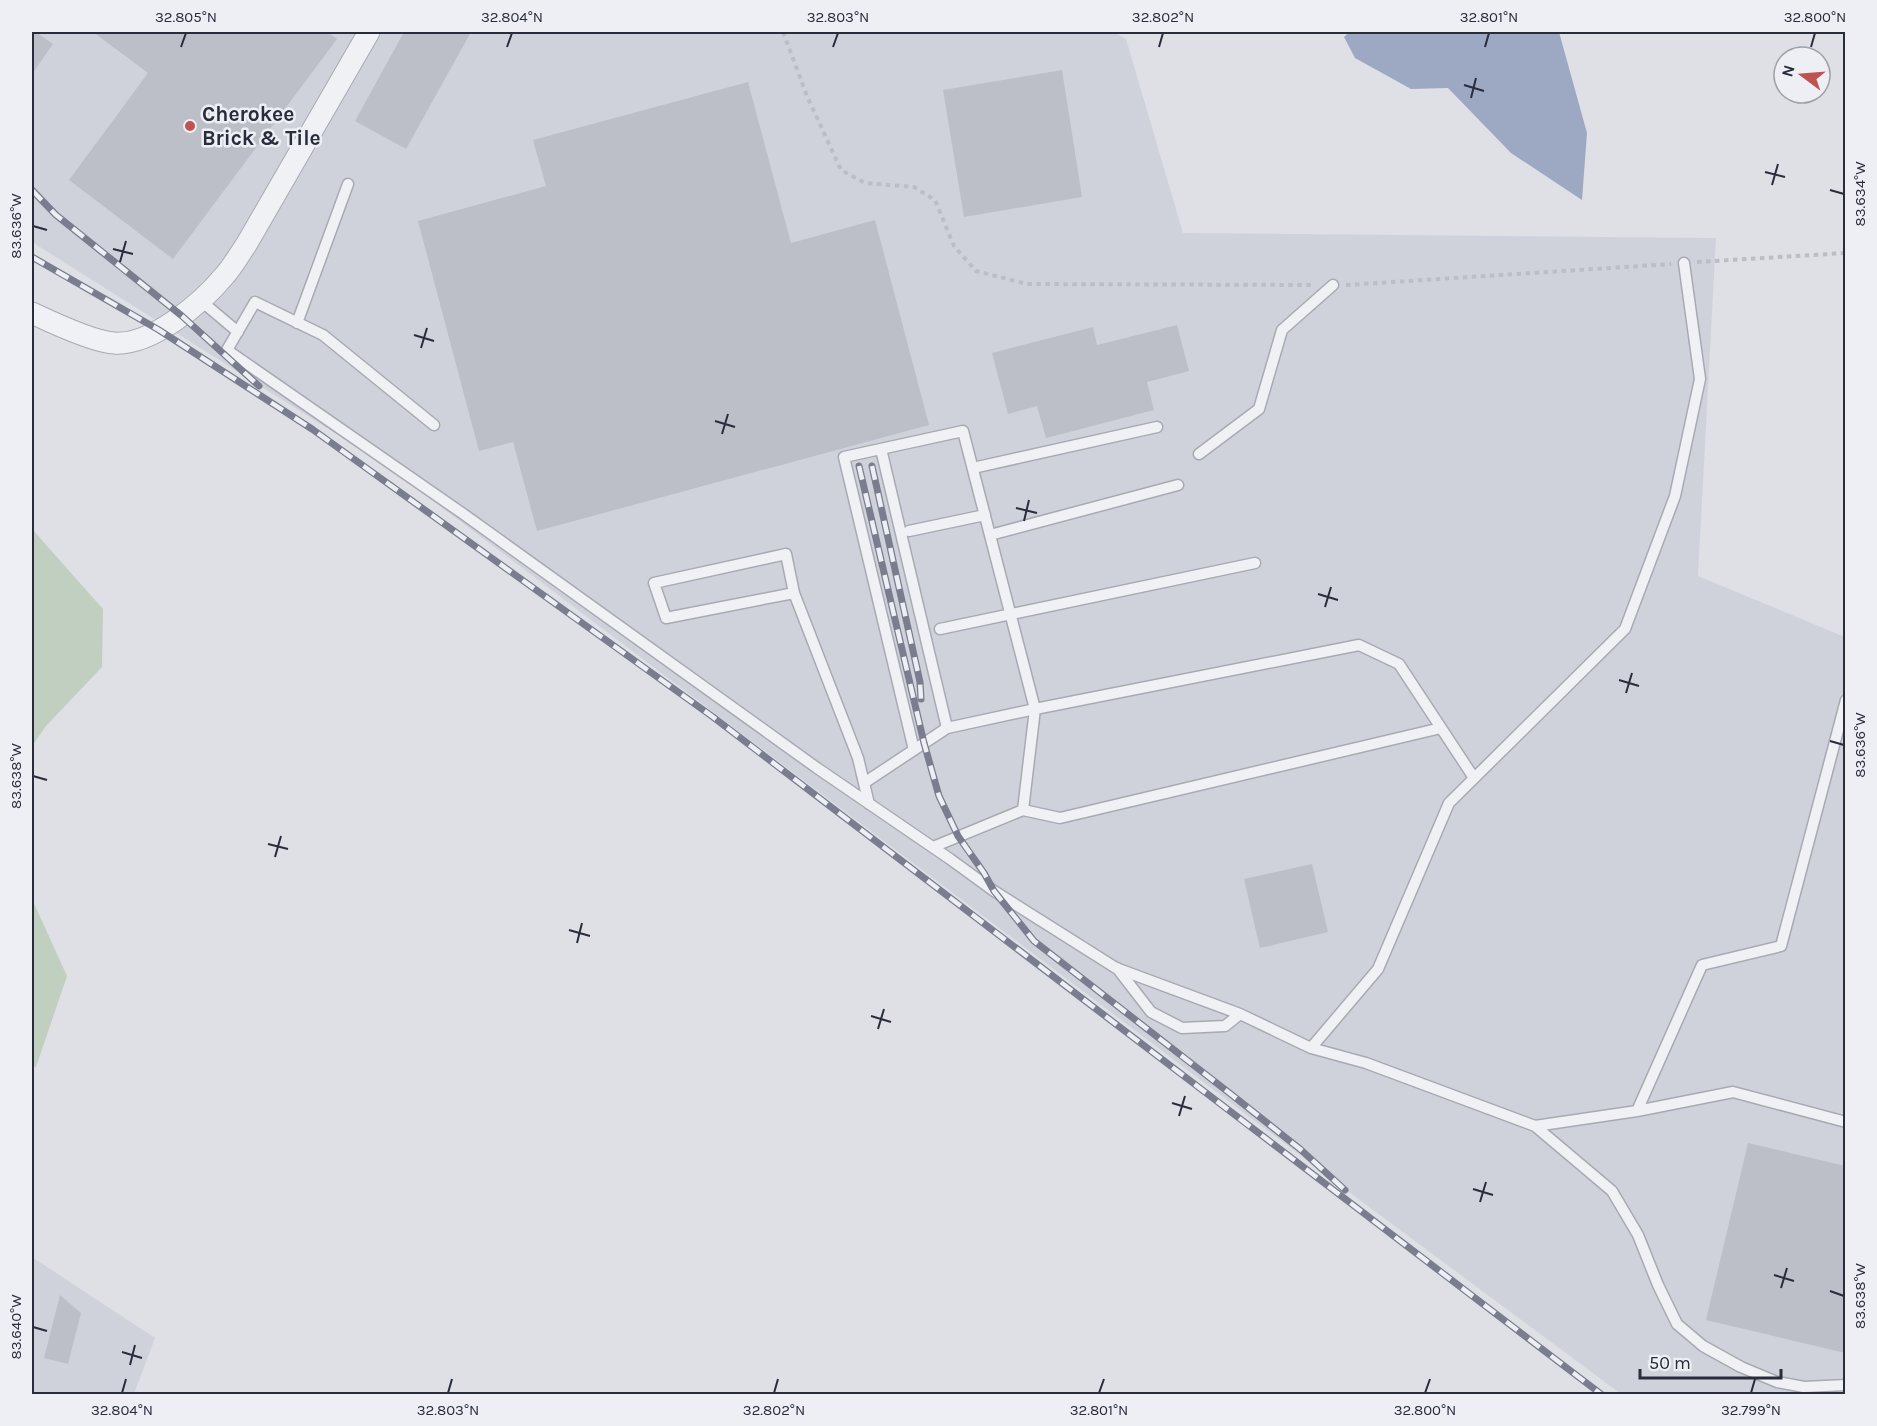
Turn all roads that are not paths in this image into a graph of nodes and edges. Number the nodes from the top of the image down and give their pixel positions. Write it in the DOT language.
graph roads {
  1 [pos="369,32"];
  2 [pos="348,184"];
  3 [pos="1684,263"];
  4 [pos="1333,285"];
  5 [pos="200,300"];
  6 [pos="32,313"];
  7 [pos="297,323"];
  8 [pos="238,332"];
  9 [pos="434,425"];
  10 [pos="1156,427"];
  11 [pos="881,449"];
  12 [pos="1199,454"];
  13 [pos="973,468"];
  14 [pos="1178,485"];
  15 [pos="985,515"];
  16 [pos="909,531"];
  17 [pos="990,535"];
  18 [pos="1255,563"];
  19 [pos="794,593"];
  20 [pos="1010,614"];
  21 [pos="940,629"];
  22 [pos="1845,700"];
  23 [pos="1035,709"];
  24 [pos="947,728"];
  25 [pos="1441,728"];
  26 [pos="914,750"];
  27 [pos="1474,778"];
  28 [pos="864,783"];
  29 [pos="868,804"];
  30 [pos="1023,810"];
  31 [pos="933,847"];
  32 [pos="1116,968"];
  33 [pos="1240,1014"];
  34 [pos="1311,1048"];
  35 [pos="1637,1111"];
  36 [pos="1845,1122"];
  37 [pos="1536,1126"];
  38 [pos="1845,1385"];
  1 -- 5 [label="street"];
  2 -- 7 [label="lane"];
  3 -- 27 [label="lane"];
  4 -- 12 [label="lane"];
  5 -- 6 [label="street"];
  5 -- 8 [label="lane"];
  7 -- 8 [label="lane"];
  7 -- 9 [label="lane"];
  8 -- 29 [label="lane"];
  10 -- 13 [label="lane"];
  11 -- 13 [label="lane"];
  11 -- 24 [label="lane"];
  11 -- 26 [label="lane"];
  13 -- 15 [label="lane"];
  14 -- 17 [label="lane"];
  15 -- 16 [label="lane"];
  15 -- 17 [label="lane"];
  17 -- 20 [label="lane"];
  18 -- 20 [label="lane"];
  19 -- 19 [label="lane"];
  19 -- 28 [label="lane"];
  20 -- 21 [label="lane"];
  20 -- 23 [label="lane"];
  22 -- 35 [label="lane"];
  23 -- 24 [label="lane"];
  23 -- 25 [label="lane"];
  23 -- 30 [label="lane"];
  24 -- 26 [label="lane"];
  25 -- 27 [label="lane"];
  25 -- 30 [label="lane"];
  26 -- 28 [label="lane"];
  27 -- 34 [label="lane"];
  28 -- 29 [label="lane"];
  29 -- 31 [label="lane"];
  30 -- 31 [label="lane"];
  31 -- 32 [label="lane"];
  32 -- 33 [label="lane"];
  32 -- 33 [label="lane"];
  33 -- 34 [label="lane"];
  34 -- 37 [label="lane"];
  35 -- 36 [label="lane"];
  35 -- 37 [label="lane"];
  37 -- 38 [label="lane"];
}
